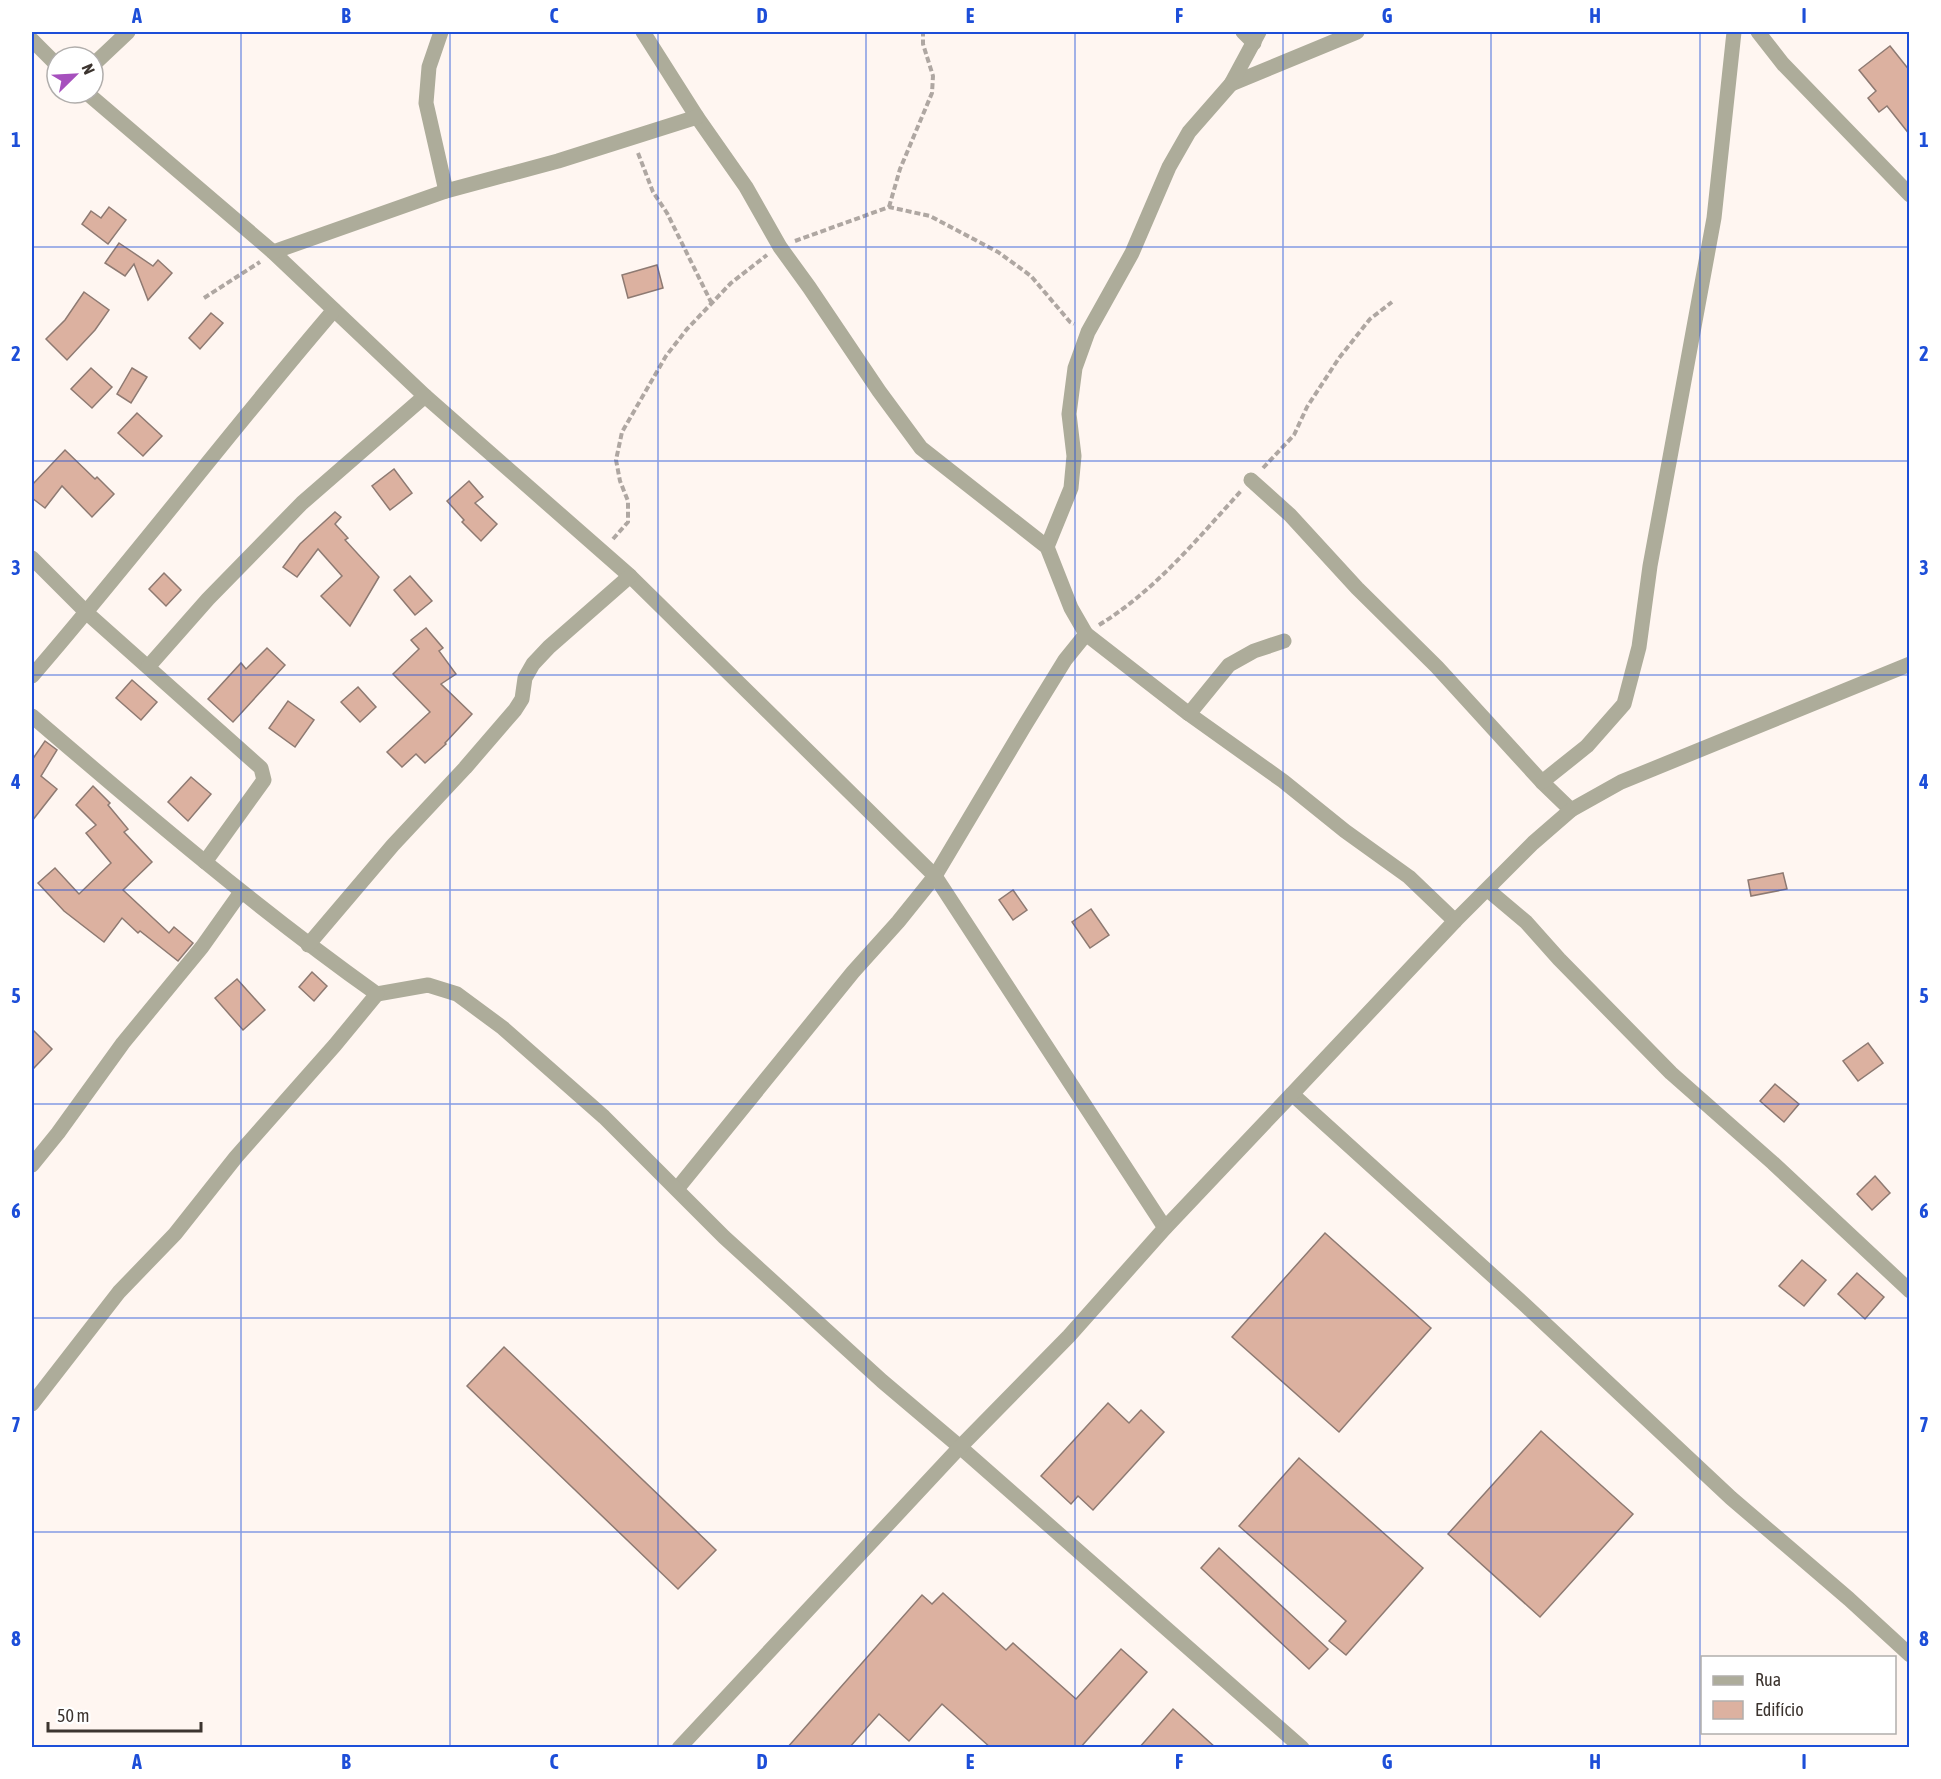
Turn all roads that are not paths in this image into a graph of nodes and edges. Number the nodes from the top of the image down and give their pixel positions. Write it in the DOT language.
graph roads {
  1 [pos="128,32"];
  2 [pos="441,32"];
  3 [pos="643,32"];
  4 [pos="1243,32"];
  5 [pos="1357,32"];
  6 [pos="1734,32"];
  7 [pos="1758,32"];
  8 [pos="1257,37"];
  9 [pos="32,40"];
  10 [pos="45,53"];
  11 [pos="105,54"];
  12 [pos="1231,84"];
  13 [pos="101,105"];
  14 [pos="697,117"];
  15 [pos="446,191"];
  16 [pos="1910,195"];
  17 [pos="273,252"];
  18 [pos="334,310"];
  19 [pos="425,396"];
  20 [pos="1251,480"];
  21 [pos="1047,547"];
  22 [pos="32,558"];
  23 [pos="630,576"];
  24 [pos="87,613"];
  25 [pos="1086,634"];
  26 [pos="1284,641"];
  27 [pos="1910,664"];
  28 [pos="148,667"];
  29 [pos="32,676"];
  30 [pos="1189,714"];
  31 [pos="32,716"];
  32 [pos="1542,782"];
  33 [pos="1571,810"];
  34 [pos="205,862"];
  35 [pos="935,876"];
  36 [pos="1488,890"];
  37 [pos="241,892"];
  38 [pos="1455,921"];
  39 [pos="308,945"];
  40 [pos="377,994"];
  41 [pos="1292,1094"];
  42 [pos="32,1166"];
  43 [pos="677,1189"];
  44 [pos="1165,1228"];
  45 [pos="1910,1291"];
  46 [pos="32,1404"];
  47 [pos="960,1447"];
  48 [pos="1910,1655"];
  49 [pos="679,1748"];
  50 [pos="1302,1748"];
  1 -- 11 [label="street"];
  2 -- 15 [label="street"];
  3 -- 14 [label="street"];
  4 -- 8 [label="street"];
  5 -- 12 [label="street"];
  6 -- 32 [label="street"];
  7 -- 16 [label="street"];
  8 -- 12 [label="street"];
  9 -- 10 [label="street"];
  12 -- 21 [label="street"];
  13 -- 17 [label="street"];
  14 -- 15 [label="street"];
  14 -- 21 [label="street"];
  15 -- 17 [label="street"];
  17 -- 18 [label="street"];
  18 -- 19 [label="street"];
  18 -- 24 [label="street"];
  19 -- 23 [label="street"];
  19 -- 28 [label="street"];
  20 -- 32 [label="street"];
  21 -- 25 [label="street"];
  22 -- 24 [label="street"];
  23 -- 35 [label="street"];
  23 -- 39 [label="street"];
  24 -- 28 [label="street"];
  24 -- 29 [label="street"];
  25 -- 30 [label="street"];
  25 -- 35 [label="street"];
  26 -- 30 [label="street"];
  27 -- 33 [label="street"];
  28 -- 34 [label="street"];
  30 -- 38 [label="street"];
  31 -- 34 [label="street"];
  32 -- 33 [label="street"];
  33 -- 36 [label="street"];
  34 -- 37 [label="street"];
  35 -- 43 [label="street"];
  35 -- 44 [label="street"];
  36 -- 38 [label="street"];
  36 -- 45 [label="street"];
  37 -- 39 [label="street"];
  37 -- 42 [label="street"];
  38 -- 41 [label="street"];
  39 -- 40 [label="street"];
  40 -- 43 [label="street"];
  40 -- 46 [label="street"];
  41 -- 44 [label="street"];
  41 -- 48 [label="street"];
  43 -- 47 [label="street"];
  44 -- 47 [label="street"];
  47 -- 49 [label="street"];
  47 -- 50 [label="street"];
}
